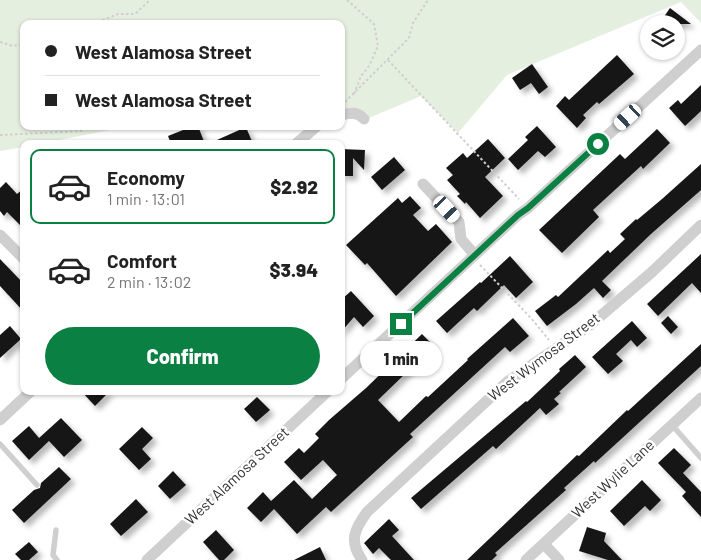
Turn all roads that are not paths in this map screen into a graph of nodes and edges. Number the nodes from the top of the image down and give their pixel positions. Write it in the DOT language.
graph roads {
  1 [pos="701,50"];
  2 [pos="345,114"];
  3 [pos="364,118"];
  4 [pos="312,130"];
  5 [pos="301,140"];
  6 [pos="423,184"];
  7 [pos="701,225"];
  8 [pos="0,235"];
  9 [pos="20,255"];
  10 [pos="474,256"];
  11 [pos="345,375"];
  12 [pos="27,395"];
  13 [pos="324,395"];
  14 [pos="701,398"];
  15 [pos="0,420"];
  16 [pos="672,426"];
  17 [pos="0,444"];
  18 [pos="701,458"];
  19 [pos="37,485"];
  20 [pos="56,530"];
  21 [pos="544,544"];
  22 [pos="57,560"];
  23 [pos="146,560"];
  24 [pos="362,560"];
  25 [pos="526,560"];
  26 [pos="559,560"];
  1 -- 10 [label="street"];
  2 -- 3 [label="street"];
  4 -- 5 [label="street"];
  6 -- 10 [label="street"];
  7 -- 24 [label="street, West Wymosa Street"];
  8 -- 9 [label="street"];
  10 -- 11 [label="street"];
  12 -- 15 [label="street"];
  13 -- 23 [label="street, West Alamosa Street"];
  14 -- 16 [label="street, West Wylie Lane"];
  16 -- 18 [label="lane"];
  16 -- 21 [label="street, West Wylie Lane"];
  17 -- 19 [label="lane"];
  20 -- 22 [label="lane"];
  21 -- 25 [label="street, West Wylie Lane"];
  21 -- 26 [label="street"];
}
